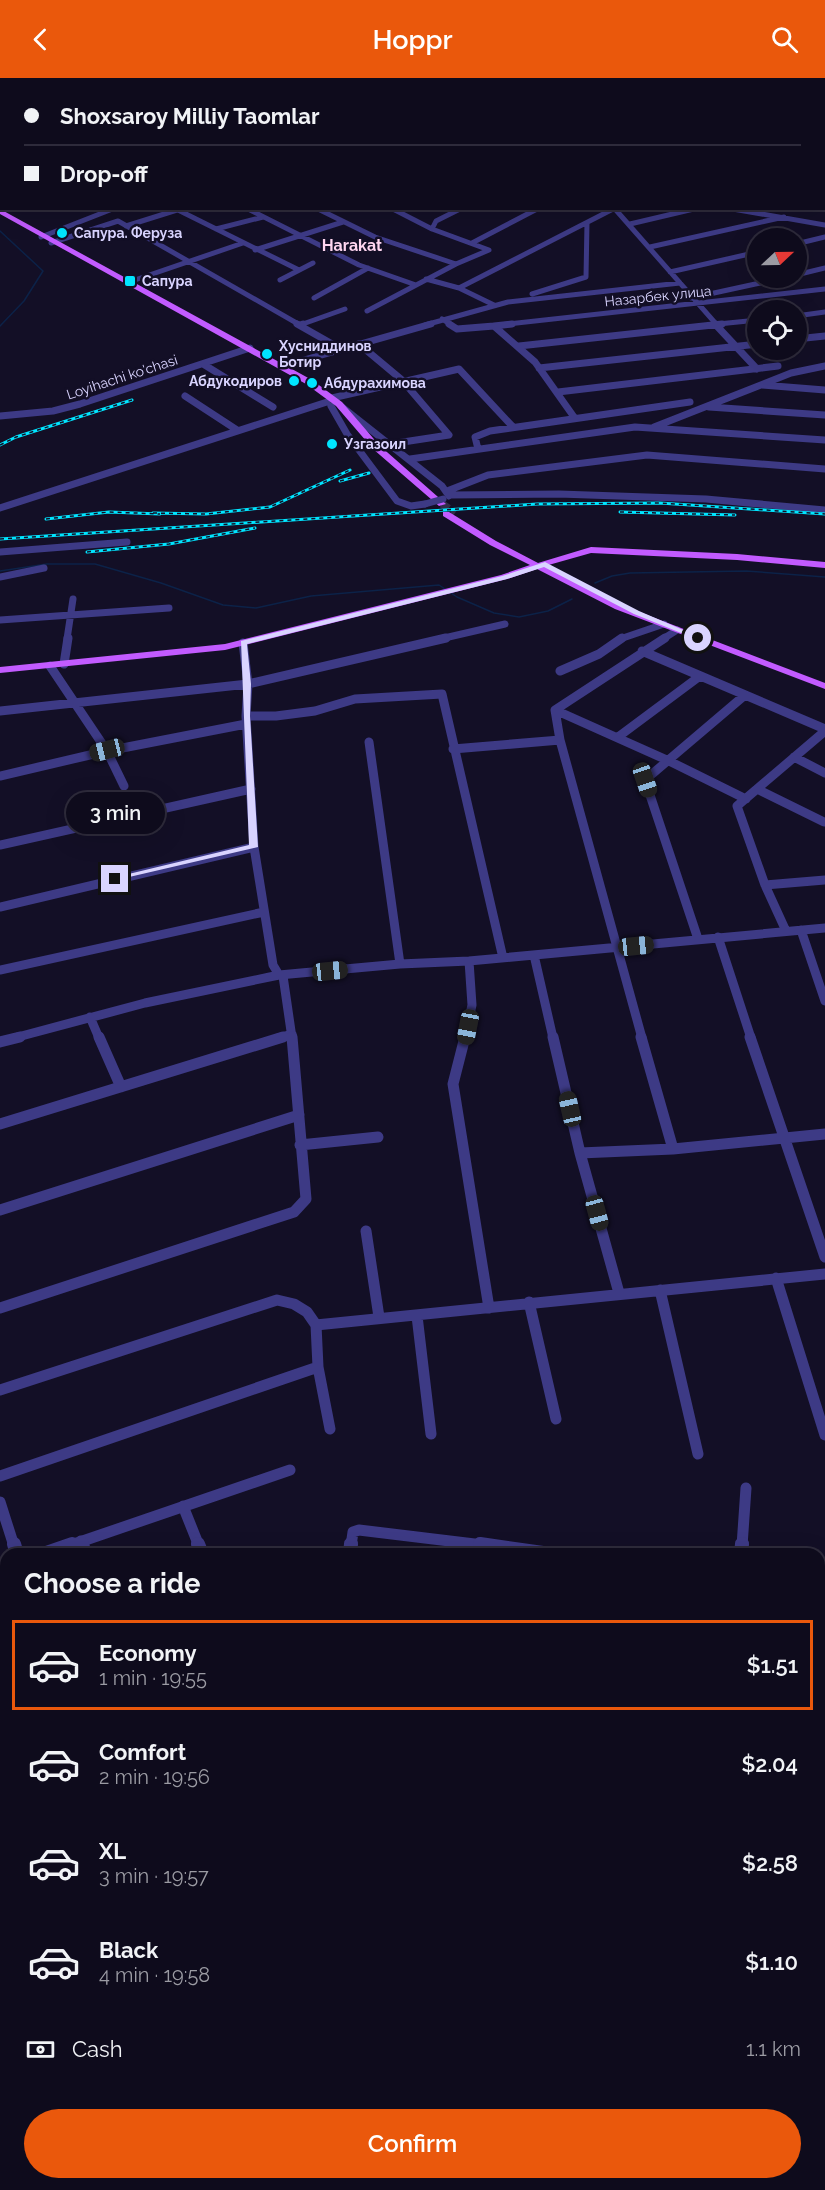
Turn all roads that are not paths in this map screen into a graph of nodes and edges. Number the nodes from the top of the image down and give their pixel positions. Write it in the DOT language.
graph roads {
  1 [pos="109,210"];
  2 [pos="173,210"];
  3 [pos="178,210"];
  4 [pos="250,210"];
  5 [pos="320,210"];
  6 [pos="395,210"];
  7 [pos="458,210"];
  8 [pos="535,210"];
  9 [pos="611,210"];
  10 [pos="617,210"];
  11 [pos="690,210"];
  12 [pos="740,210"];
  13 [pos="0,213"];
  14 [pos="263,217"];
  15 [pos="784,217"];
  16 [pos="343,222"];
  17 [pos="588,223"];
  18 [pos="630,224"];
  19 [pos="825,225"];
  20 [pos="126,226"];
  21 [pos="432,229"];
  22 [pos="216,230"];
  23 [pos="298,235"];
  24 [pos="43,236"];
  25 [pos="825,237"];
  26 [pos="807,241"];
  27 [pos="54,242"];
  28 [pos="243,243"];
  29 [pos="472,243"];
  30 [pos="650,247"];
  31 [pos="255,250"];
  32 [pos="747,254"];
  33 [pos="190,260"];
  34 [pos="313,263"];
  35 [pos="456,264"];
  36 [pos="368,268"];
  37 [pos="825,268"];
  38 [pos="299,270"];
  39 [pos="670,272"];
  40 [pos="807,272"];
  41 [pos="426,279"];
  42 [pos="280,280"];
  43 [pos="129,282"];
  44 [pos="680,283"];
  45 [pos="416,285"];
  46 [pos="747,286"];
  47 [pos="459,288"];
  48 [pos="825,289"];
  49 [pos="314,298"];
  50 [pos="691,298"];
  51 [pos="508,302"];
  52 [pos="698,303"];
  53 [pos="494,305"];
  54 [pos="345,309"];
  55 [pos="366,311"];
  56 [pos="825,312"];
  57 [pos="807,314"];
  58 [pos="442,319"];
  59 [pos="747,321"];
  60 [pos="717,324"];
  61 [pos="300,325"];
  62 [pos="494,326"];
  63 [pos="825,336"];
  64 [pos="807,338"];
  65 [pos="359,344"];
  66 [pos="747,345"];
  67 [pos="519,346"];
  68 [pos="736,346"];
  69 [pos="247,349"];
  70 [pos="340,349"];
  71 [pos="202,364"];
  72 [pos="283,366"];
  73 [pos="778,366"];
  74 [pos="825,366"];
  75 [pos="539,368"];
  76 [pos="757,369"];
  77 [pos="402,380"];
  78 [pos="758,385"];
  79 [pos="825,390"];
  80 [pos="558,392"];
  81 [pos="185,396"];
  82 [pos="690,402"];
  83 [pos="332,403"];
  84 [pos="707,406"];
  85 [pos="273,407"];
  86 [pos="825,415"];
  87 [pos="0,416"];
  88 [pos="573,417"];
  89 [pos="513,427"];
  90 [pos="651,428"];
  91 [pos="237,430"];
  92 [pos="825,440"];
  93 [pos="390,444"];
  94 [pos="478,449"];
  95 [pos="410,459"];
  96 [pos="825,469"];
  97 [pos="440,500"];
  98 [pos="0,508"];
  99 [pos="825,510"];
  100 [pos="450,514"];
  101 [pos="127,542"];
  102 [pos="0,552"];
  103 [pos="825,565"];
  104 [pos="542,566"];
  105 [pos="44,568"];
  106 [pos="0,577"];
  107 [pos="73,599"];
  108 [pos="169,608"];
  109 [pos="70,615"];
  110 [pos="0,620"];
  111 [pos="505,624"];
  112 [pos="664,624"];
  113 [pos="677,630"];
  114 [pos="243,643"];
  115 [pos="642,651"];
  116 [pos="64,664"];
  117 [pos="50,666"];
  118 [pos="0,670"];
  119 [pos="560,670"];
  120 [pos="700,676"];
  121 [pos="248,684"];
  122 [pos="825,686"];
  123 [pos="745,695"];
  124 [pos="74,703"];
  125 [pos="555,710"];
  126 [pos="0,711"];
  127 [pos="246,720"];
  128 [pos="825,730"];
  129 [pos="618,737"];
  130 [pos="560,740"];
  131 [pos="369,742"];
  132 [pos="453,749"];
  133 [pos="107,750"];
  134 [pos="794,757"];
  135 [pos="668,760"];
  136 [pos="825,773"];
  137 [pos="0,776"];
  138 [pos="124,786"];
  139 [pos="251,789"];
  140 [pos="758,789"];
  141 [pos="746,799"];
  142 [pos="824,822"];
  143 [pos="0,845"];
  144 [pos="254,847"];
  145 [pos="825,880"];
  146 [pos="765,885"];
  147 [pos="0,907"];
  148 [pos="264,912"];
  149 [pos="825,928"];
  150 [pos="801,930"];
  151 [pos="786,931"];
  152 [pos="718,937"];
  153 [pos="698,939"];
  154 [pos="615,948"];
  155 [pos="534,955"];
  156 [pos="503,958"];
  157 [pos="469,961"];
  158 [pos="400,964"];
  159 [pos="0,970"];
  160 [pos="281,976"];
  161 [pos="822,981"];
  162 [pos="825,1001"];
  163 [pos="90,1017"];
  164 [pos="292,1034"];
  165 [pos="0,1042"];
  166 [pos="121,1088"];
  167 [pos="299,1115"];
  168 [pos="0,1124"];
  169 [pos="825,1134"];
  170 [pos="378,1137"];
  171 [pos="783,1137"];
  172 [pos="300,1145"];
  173 [pos="673,1149"];
  174 [pos="580,1153"];
  175 [pos="0,1210"];
  176 [pos="366,1231"];
  177 [pos="825,1257"];
  178 [pos="825,1274"];
  179 [pos="776,1278"];
  180 [pos="660,1290"];
  181 [pos="619,1293"];
  182 [pos="530,1302"];
  183 [pos="0,1308"];
  184 [pos="489,1308"];
  185 [pos="417,1316"];
  186 [pos="379,1317"];
  187 [pos="316,1325"];
  188 [pos="318,1367"];
  189 [pos="0,1390"];
  190 [pos="556,1419"];
  191 [pos="330,1430"];
  192 [pos="431,1434"];
  193 [pos="825,1435"];
  194 [pos="698,1454"];
  195 [pos="290,1470"];
  196 [pos="0,1476"];
  197 [pos="746,1488"];
  198 [pos="0,1502"];
  199 [pos="183,1506"];
  200 [pos="15,1548"];
  201 [pos="83,1548"];
  202 [pos="200,1548"];
  203 [pos="351,1548"];
  204 [pos="480,1548"];
  205 [pos="741,1548"];
  1 -- 24 [label="street"];
  2 -- 20 [label="street"];
  3 -- 22 [label="street"];
  4 -- 14 [label="street"];
  5 -- 16 [label="street"];
  6 -- 21 [label="street"];
  7 -- 21 [label="street"];
  8 -- 29 [label="street"];
  9 -- 17 [label="street"];
  10 -- 18 [label="street"];
  11 -- 18 [label="street"];
  12 -- 15 [label="street"];
  13 -- 24 [label="main road"];
  14 -- 22 [label="street"];
  14 -- 23 [label="street"];
  15 -- 19 [label="street"];
  15 -- 30 [label="street"];
  16 -- 23 [label="street"];
  16 -- 35 [label="street"];
  17 -- 47 [label="street"];
  17 -- 51 [label="street"];
  18 -- 30 [label="street"];
  20 -- 27 [label="street"];
  20 -- 33 [label="street"];
  21 -- 29 [label="street"];
  22 -- 28 [label="street"];
  23 -- 31 [label="street"];
  23 -- 36 [label="street"];
  24 -- 27 [label="main road"];
  25 -- 26 [label="street"];
  27 -- 43 [label="main road"];
  27 -- 69 [label="main road"];
  28 -- 31 [label="street"];
  28 -- 33 [label="street"];
  29 -- 35 [label="street"];
  30 -- 39 [label="street"];
  31 -- 38 [label="street"];
  32 -- 39 [label="street"];
  33 -- 43 [label="street"];
  33 -- 61 [label="street"];
  34 -- 38 [label="street"];
  35 -- 41 [label="street"];
  36 -- 45 [label="street"];
  36 -- 49 [label="street"];
  37 -- 40 [label="street"];
  38 -- 42 [label="street"];
  39 -- 44 [label="street"];
  41 -- 45 [label="street"];
  41 -- 47 [label="street"];
  43 -- 69 [label="main road"];
  44 -- 50 [label="street"];
  44 -- 51 [label="street"];
  45 -- 55 [label="street"];
  46 -- 50 [label="street"];
  47 -- 53 [label="street"];
  48 -- 52 [label="street, Назарбек улица"];
  50 -- 52 [label="street"];
  51 -- 53 [label="street"];
  52 -- 60 [label="street"];
  52 -- 62 [label="street, Назарбек улица"];
  53 -- 58 [label="street"];
  54 -- 61 [label="street"];
  56 -- 57 [label="street"];
  58 -- 62 [label="street, Назарбек улица"];
  58 -- 65 [label="street"];
  59 -- 60 [label="street"];
  60 -- 67 [label="street"];
  60 -- 68 [label="street"];
  61 -- 70 [label="street"];
  62 -- 67 [label="street"];
  63 -- 64 [label="street"];
  65 -- 70 [label="street"];
  65 -- 77 [label="street"];
  66 -- 68 [label="street"];
  67 -- 75 [label="street"];
  68 -- 75 [label="street"];
  68 -- 76 [label="street"];
  69 -- 71 [label="street, Loyihachi ko'chasi"];
  69 -- 72 [label="main road"];
  69 -- 83 [label="main road"];
  70 -- 72 [label="street"];
  71 -- 85 [label="street"];
  71 -- 87 [label="street, Loyihachi ko'chasi"];
  72 -- 83 [label="main road"];
  73 -- 76 [label="street"];
  74 -- 78 [label="street"];
  75 -- 80 [label="street"];
  76 -- 80 [label="street"];
  77 -- 83 [label="street"];
  77 -- 89 [label="street"];
  77 -- 93 [label="street"];
  78 -- 79 [label="street"];
  78 -- 84 [label="street"];
  80 -- 88 [label="street"];
  81 -- 91 [label="street"];
  82 -- 88 [label="street"];
  83 -- 91 [label="street"];
  83 -- 93 [label="street"];
  83 -- 97 [label="main road"];
  83 -- 97 [label="street"];
  84 -- 86 [label="street"];
  84 -- 90 [label="street"];
  88 -- 89 [label="street"];
  89 -- 94 [label="street"];
  90 -- 92 [label="street"];
  90 -- 94 [label="street"];
  91 -- 98 [label="street"];
  93 -- 95 [label="street"];
  94 -- 95 [label="street"];
  95 -- 97 [label="street"];
  96 -- 97 [label="street"];
  97 -- 99 [label="street"];
  100 -- 104 [label="main road"];
  101 -- 102 [label="street"];
  103 -- 104 [label="main road"];
  104 -- 112 [label="main road"];
  104 -- 114 [label="main road"];
  105 -- 106 [label="street"];
  107 -- 109 [label="street"];
  108 -- 109 [label="street"];
  109 -- 110 [label="street"];
  109 -- 116 [label="street"];
  111 -- 121 [label="street"];
  112 -- 113 [label="main road"];
  112 -- 119 [label="street"];
  113 -- 115 [label="street"];
  113 -- 122 [label="main road"];
  114 -- 116 [label="main road"];
  114 -- 121 [label="street"];
  115 -- 120 [label="street"];
  115 -- 125 [label="street"];
  116 -- 117 [label="main road"];
  117 -- 118 [label="main road"];
  117 -- 124 [label="street"];
  120 -- 123 [label="street"];
  120 -- 129 [label="street"];
  121 -- 124 [label="street"];
  121 -- 127 [label="street"];
  123 -- 128 [label="street"];
  123 -- 135 [label="street"];
  124 -- 126 [label="street"];
  124 -- 133 [label="street"];
  125 -- 129 [label="street"];
  125 -- 130 [label="street"];
  127 -- 132 [label="street"];
  127 -- 133 [label="street"];
  127 -- 139 [label="street"];
  128 -- 134 [label="street"];
  129 -- 135 [label="street"];
  130 -- 132 [label="street"];
  130 -- 154 [label="street"];
  131 -- 158 [label="street"];
  132 -- 156 [label="street"];
  133 -- 137 [label="street"];
  133 -- 138 [label="street"];
  134 -- 136 [label="street"];
  134 -- 140 [label="street"];
  135 -- 141 [label="street"];
  135 -- 153 [label="street"];
  139 -- 143 [label="street"];
  139 -- 144 [label="street"];
  140 -- 141 [label="street"];
  140 -- 142 [label="street"];
  141 -- 146 [label="street"];
  144 -- 147 [label="street"];
  144 -- 148 [label="street"];
  145 -- 146 [label="street"];
  146 -- 151 [label="street"];
  148 -- 159 [label="street"];
  148 -- 160 [label="street"];
  149 -- 150 [label="street"];
  150 -- 151 [label="street"];
  150 -- 161 [label="street"];
  151 -- 152 [label="street"];
  152 -- 153 [label="street"];
  152 -- 171 [label="street"];
  153 -- 154 [label="street"];
  154 -- 155 [label="street"];
  154 -- 173 [label="street"];
  155 -- 156 [label="street"];
  155 -- 174 [label="street"];
  156 -- 157 [label="street"];
  157 -- 158 [label="street"];
  157 -- 184 [label="street"];
  158 -- 160 [label="street"];
  160 -- 163 [label="street"];
  160 -- 164 [label="street"];
  161 -- 162 [label="street"];
  163 -- 165 [label="street"];
  163 -- 166 [label="street"];
  164 -- 166 [label="street"];
  164 -- 167 [label="street"];
  166 -- 168 [label="street"];
  167 -- 172 [label="street"];
  167 -- 175 [label="street"];
  169 -- 171 [label="street"];
  170 -- 172 [label="street"];
  171 -- 173 [label="street"];
  171 -- 177 [label="street"];
  172 -- 183 [label="street"];
  173 -- 174 [label="street"];
  174 -- 181 [label="street"];
  176 -- 186 [label="street"];
  178 -- 179 [label="street"];
  179 -- 180 [label="street"];
  179 -- 193 [label="street"];
  180 -- 181 [label="street"];
  180 -- 194 [label="street"];
  181 -- 182 [label="street"];
  182 -- 184 [label="street"];
  182 -- 190 [label="street"];
  184 -- 185 [label="street"];
  185 -- 186 [label="street"];
  185 -- 192 [label="street"];
  186 -- 187 [label="street"];
  187 -- 188 [label="street"];
  187 -- 189 [label="street"];
  188 -- 191 [label="street"];
  188 -- 196 [label="street"];
  195 -- 199 [label="street"];
  197 -- 205 [label="street"];
  198 -- 200 [label="street"];
  199 -- 201 [label="street"];
  199 -- 202 [label="street"];
  203 -- 204 [label="street"];
}
